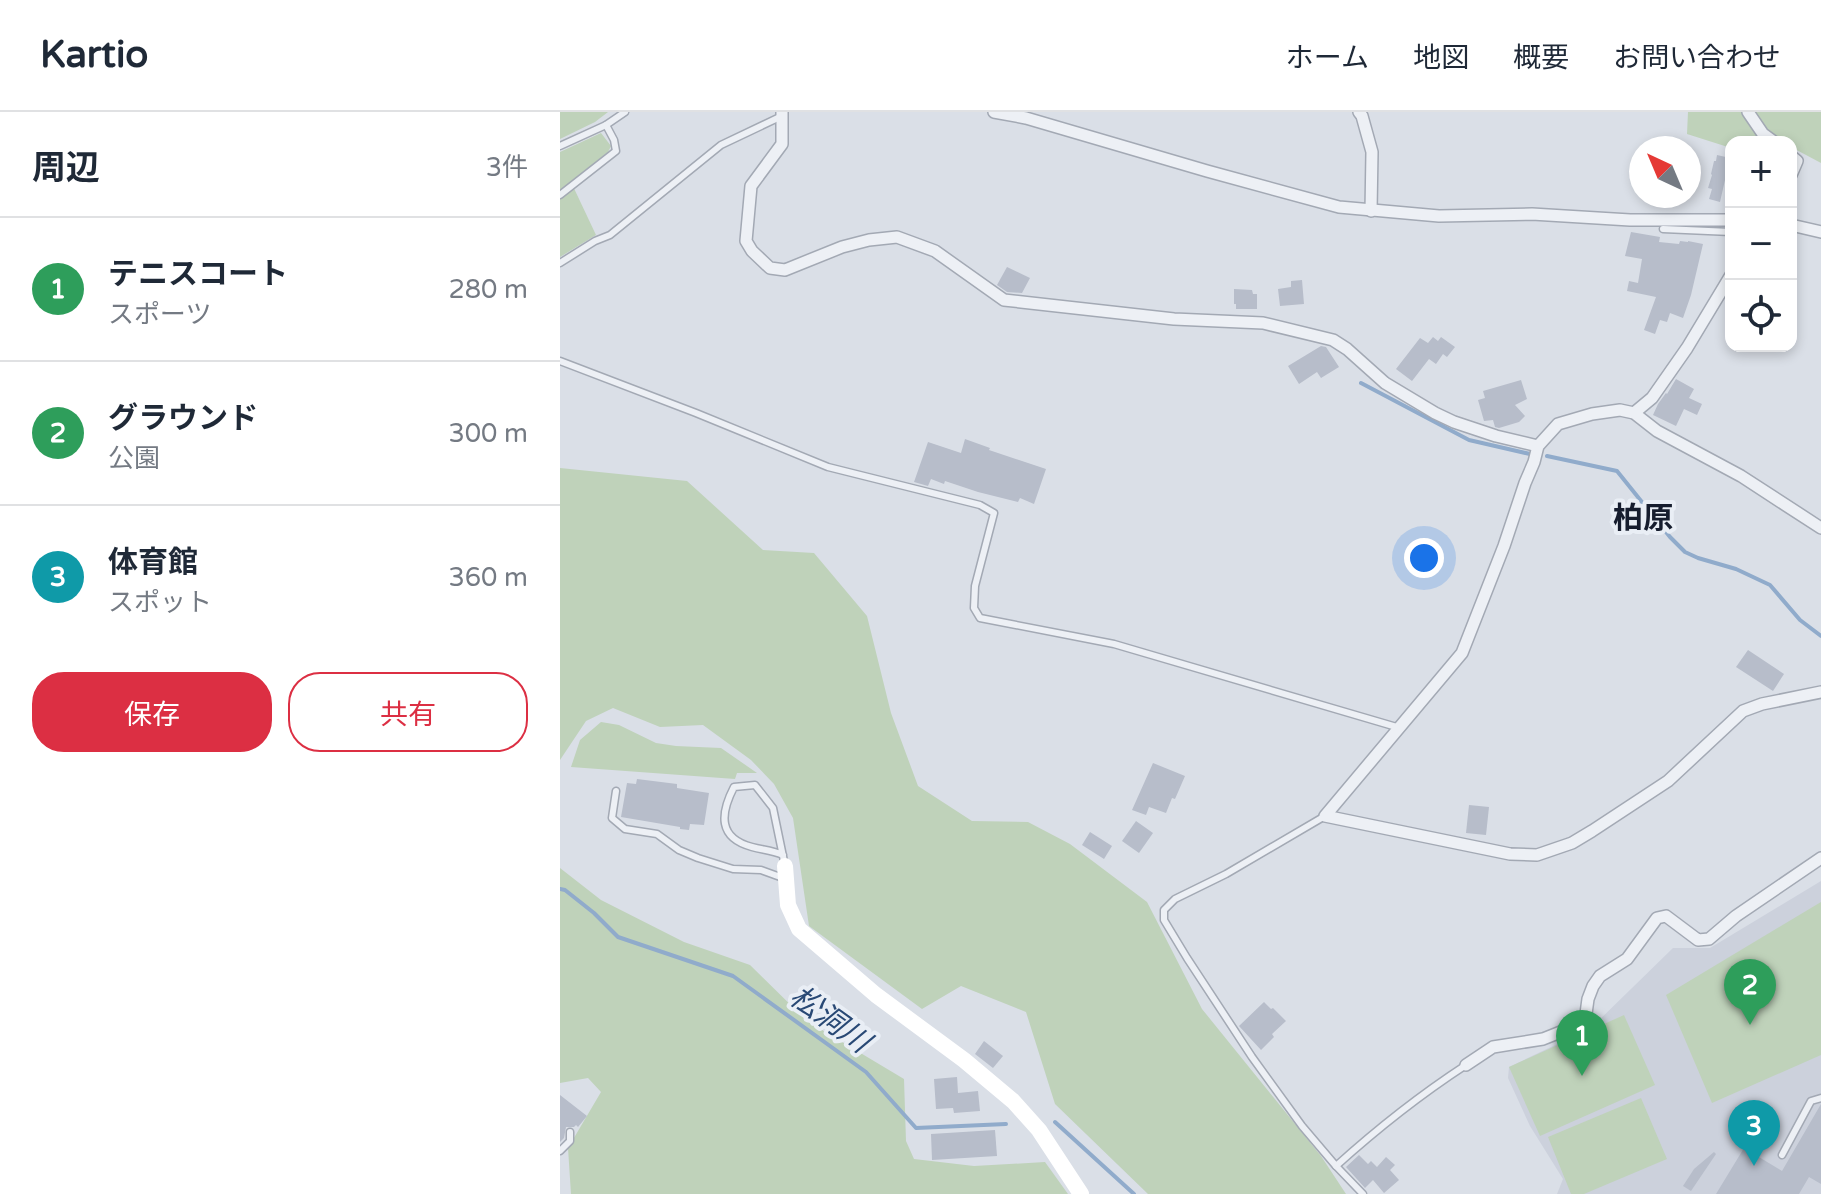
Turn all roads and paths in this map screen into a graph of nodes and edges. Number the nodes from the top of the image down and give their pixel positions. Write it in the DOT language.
graph roads {
  1 [pos="625,112"];
  2 [pos="795,112"];
  3 [pos="994,112"];
  4 [pos="1359,112"];
  5 [pos="1748,112"];
  6 [pos="782,114"];
  7 [pos="606,125"];
  8 [pos="1766,136"];
  9 [pos="560,146"];
  10 [pos="560,195"];
  11 [pos="1371,211"];
  12 [pos="1725,220"];
  13 [pos="1797,226"];
  14 [pos="1663,229"];
  15 [pos="1725,232"];
  16 [pos="1821,232"];
  17 [pos="560,263"];
  18 [pos="1728,280"];
  19 [pos="560,361"];
  20 [pos="1634,413"];
  21 [pos="1538,446"];
  22 [pos="1821,528"];
  23 [pos="1821,692"];
  24 [pos="1400,728"];
  25 [pos="616,791"];
  26 [pos="1325,816"];
  27 [pos="1821,858"];
  28 [pos="785,867"];
  29 [pos="1466,1065"];
  30 [pos="1821,1098"];
  31 [pos="570,1132"];
  32 [pos="560,1151"];
  33 [pos="1782,1155"];
  34 [pos="1336,1166"];
  35 [pos="1081,1194"];
  36 [pos="1363,1194"];
  1 -- 7 [label="lane"];
  2 -- 6 [label="street"];
  3 -- 11 [label="street"];
  4 -- 11 [label="street"];
  5 -- 8 [label="street"];
  6 -- 17 [label="lane"];
  6 -- 21 [label="street"];
  7 -- 9 [label="lane"];
  7 -- 10 [label="lane"];
  11 -- 12 [label="street"];
  13 -- 16 [label="street"];
  14 -- 15 [label="lane"];
  18 -- 20 [label="street"];
  19 -- 24 [label="lane"];
  20 -- 21 [label="street"];
  20 -- 22 [label="street"];
  21 -- 24 [label="street"];
  23 -- 26 [label="street"];
  24 -- 26 [label="street"];
  25 -- 28 [label="lane"];
  26 -- 34 [label="lane"];
  27 -- 29 [label="street"];
  28 -- 28 [label="lane"];
  28 -- 35 [label="street"];
  29 -- 34 [label="lane"];
  30 -- 33 [label="lane"];
  31 -- 32 [label="lane"];
  34 -- 36 [label="lane"];
}
